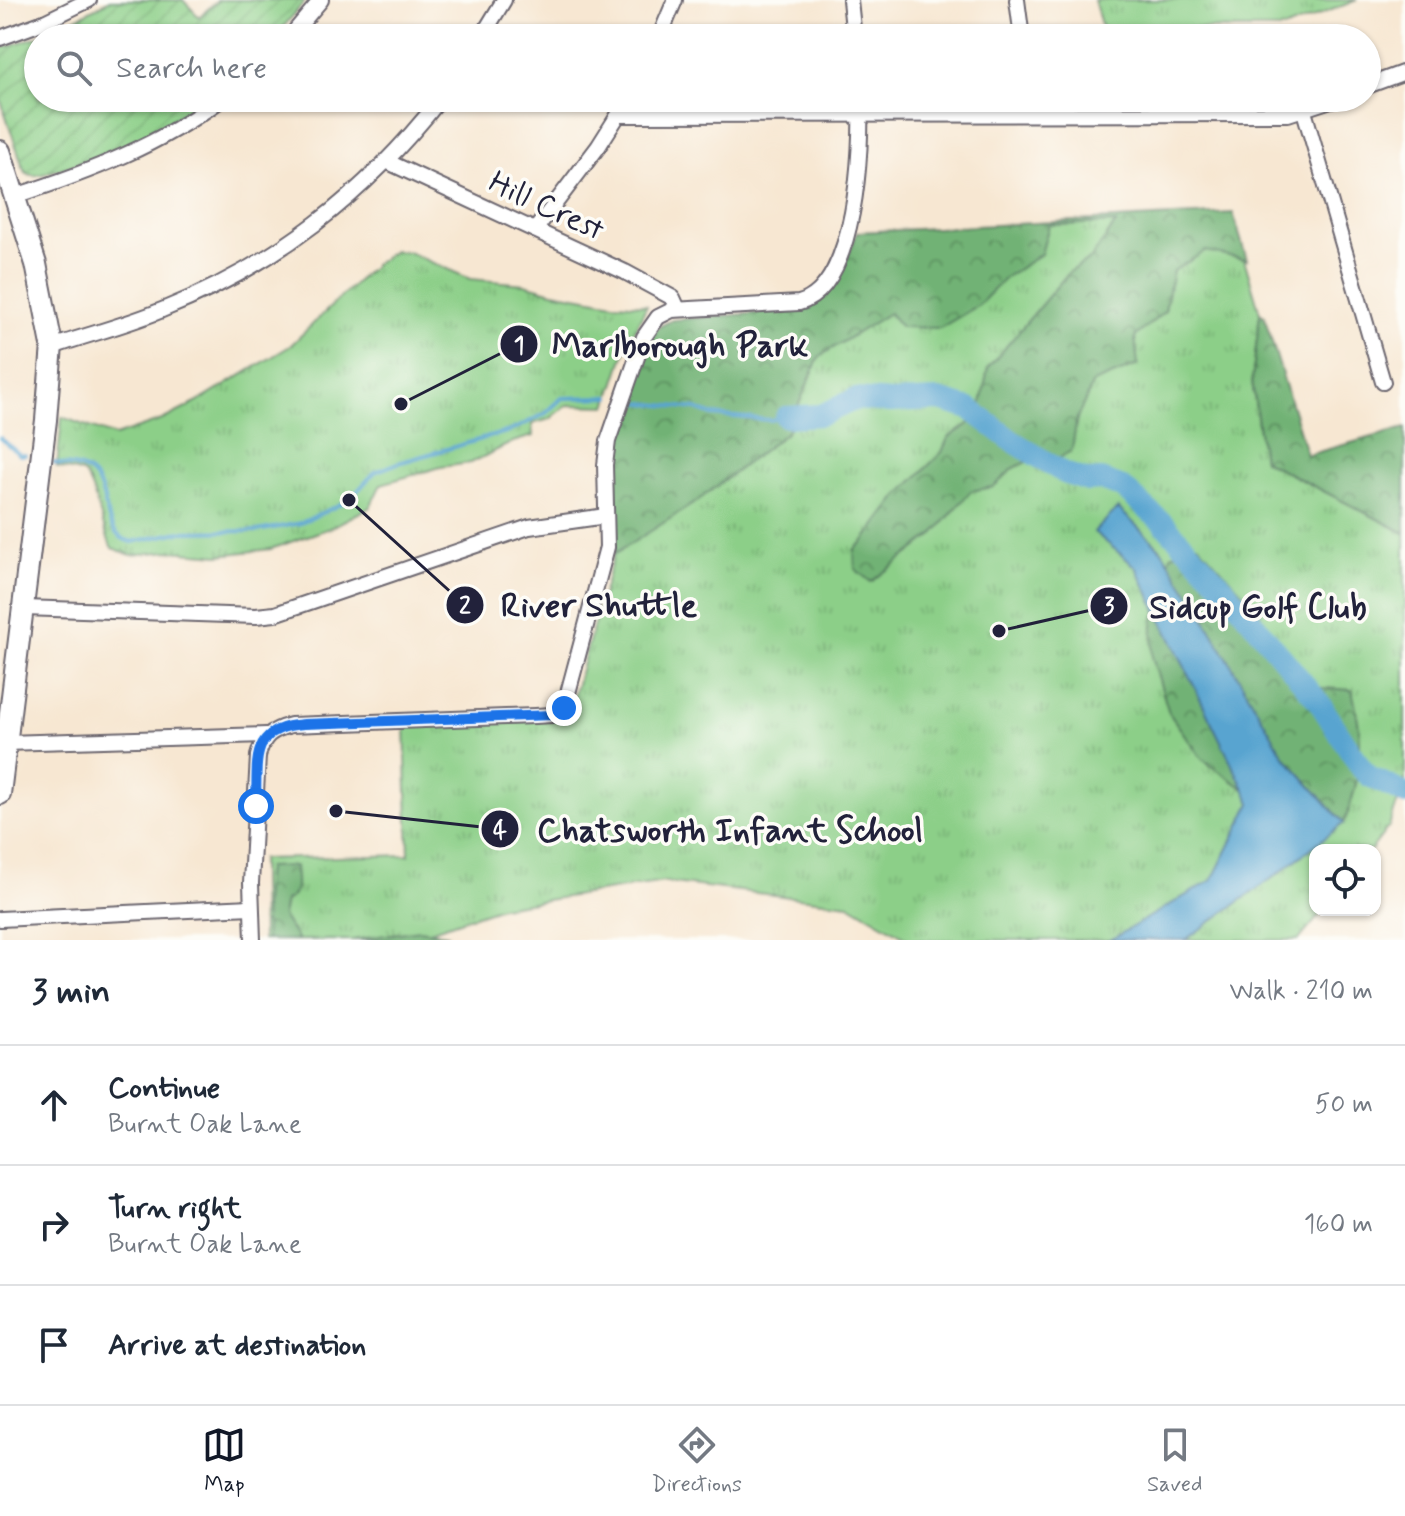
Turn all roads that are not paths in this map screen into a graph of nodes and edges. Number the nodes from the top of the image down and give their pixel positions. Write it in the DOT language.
graph roads {
  1 [pos="89,0"];
  2 [pos="321,0"];
  3 [pos="504,0"];
  4 [pos="675,0"];
  5 [pos="850,0"];
  6 [pos="1017,0"];
  7 [pos="38,24"];
  8 [pos="301,24"];
  9 [pos="489,24"];
  10 [pos="665,24"];
  11 [pos="853,24"];
  12 [pos="1020,24"];
  13 [pos="24,29"];
  14 [pos="0,38"];
  15 [pos="1405,72"];
  16 [pos="1381,81"];
  17 [pos="203,112"];
  18 [pos="429,112"];
  19 [pos="621,112"];
  20 [pos="861,112"];
  21 [pos="1299,112"];
  22 [pos="1304,112"];
  23 [pos="1031,114"];
  24 [pos="619,115"];
  25 [pos="861,115"];
  26 [pos="0,151"];
  27 [pos="386,161"];
  28 [pos="15,196"];
  29 [pos="535,230"];
  30 [pos="678,309"];
  31 [pos="52,347"];
  32 [pos="1383,382"];
  33 [pos="606,516"];
  34 [pos="24,608"];
  35 [pos="266,735"];
  36 [pos="6,743"];
  37 [pos="0,794"];
  38 [pos="251,907"];
  39 [pos="0,919"];
  40 [pos="253,940"];
  1 -- 7 [label="street"];
  2 -- 8 [label="street"];
  3 -- 9 [label="street"];
  4 -- 10 [label="street"];
  5 -- 11 [label="street"];
  6 -- 12 [label="street"];
  13 -- 14 [label="street"];
  15 -- 16 [label="street"];
  17 -- 28 [label="street"];
  18 -- 27 [label="street"];
  19 -- 24 [label="street"];
  20 -- 25 [label="street"];
  21 -- 23 [label="street"];
  22 -- 32 [label="street"];
  23 -- 25 [label="street"];
  24 -- 25 [label="street"];
  24 -- 29 [label="street"];
  25 -- 30 [label="street"];
  26 -- 28 [label="street"];
  27 -- 29 [label="street, Hill Crest"];
  27 -- 31 [label="street"];
  28 -- 31 [label="street"];
  29 -- 30 [label="street, Hill Crest"];
  30 -- 33 [label="street"];
  31 -- 34 [label="street"];
  33 -- 34 [label="street"];
  33 -- 35 [label="street"];
  34 -- 36 [label="street"];
  35 -- 36 [label="street"];
  35 -- 38 [label="street"];
  36 -- 37 [label="street"];
  38 -- 39 [label="street"];
  38 -- 40 [label="street"];
}
